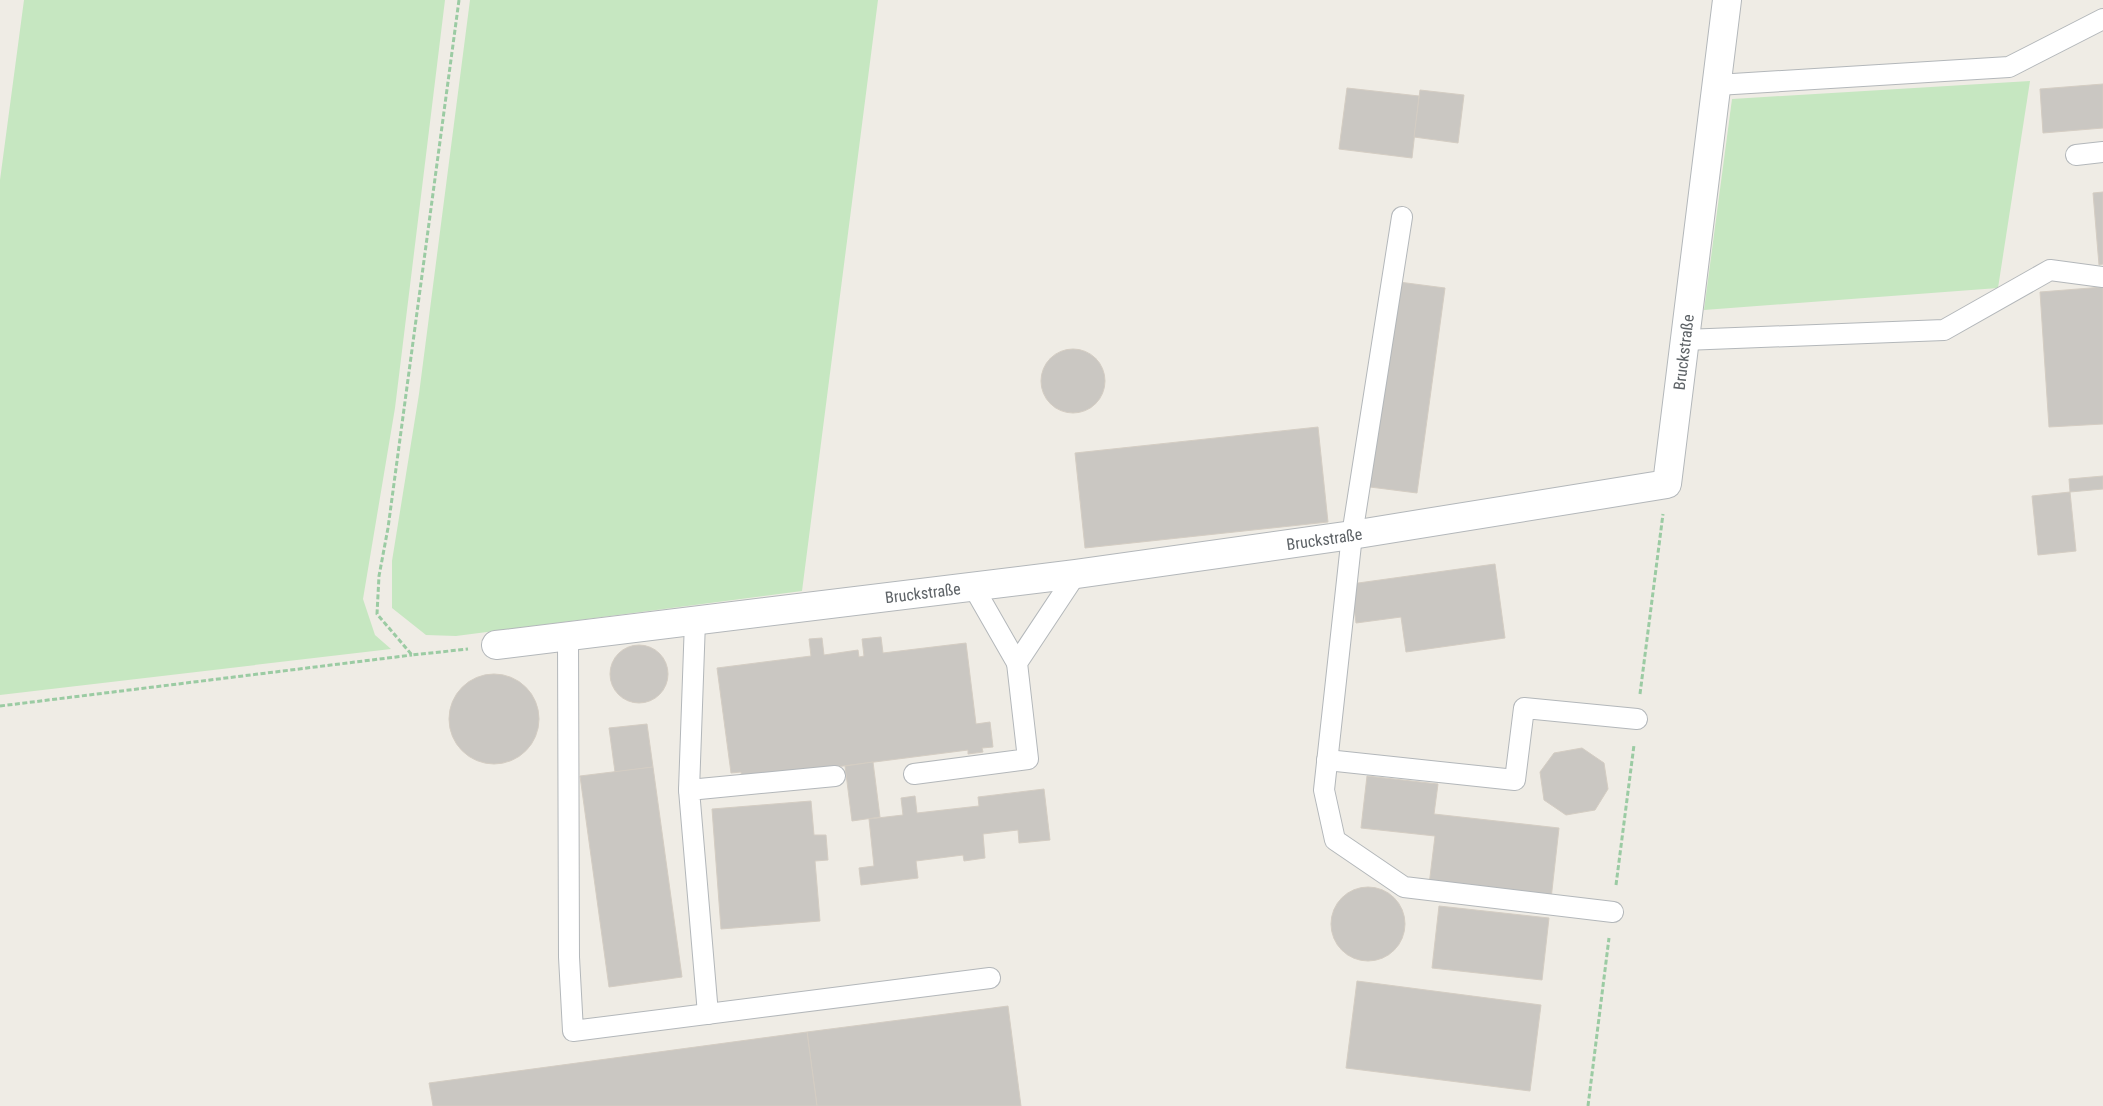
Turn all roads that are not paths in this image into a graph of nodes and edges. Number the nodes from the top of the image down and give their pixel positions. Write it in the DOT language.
graph roads {
  1 [pos="1727,0"];
  2 [pos="2103,19"];
  3 [pos="1716,84"];
  4 [pos="2103,152"];
  5 [pos="2076,155"];
  6 [pos="1402,217"];
  7 [pos="2103,277"];
  8 [pos="1684,340"];
  9 [pos="1352,535"];
  10 [pos="1076,574"];
  11 [pos="974,588"];
  12 [pos="695,621"];
  13 [pos="568,637"];
  14 [pos="496,645"];
  15 [pos="1017,663"];
  16 [pos="1637,719"];
  17 [pos="1328,760"];
  18 [pos="914,774"];
  19 [pos="836,776"];
  20 [pos="689,790"];
  21 [pos="1612,912"];
  22 [pos="990,978"];
  23 [pos="708,1014"];
  1 -- 3 [label="street, Bruckstraße"];
  2 -- 3 [label="lane"];
  3 -- 8 [label="street, Bruckstraße"];
  4 -- 5 [label="lane"];
  6 -- 9 [label="lane"];
  7 -- 8 [label="lane"];
  8 -- 9 [label="street, Bruckstraße"];
  9 -- 10 [label="street, Bruckstraße"];
  9 -- 17 [label="lane"];
  10 -- 11 [label="street, Bruckstraße"];
  10 -- 15 [label="lane"];
  11 -- 12 [label="street, Bruckstraße"];
  11 -- 15 [label="lane"];
  12 -- 13 [label="street, Bruckstraße"];
  12 -- 20 [label="lane"];
  13 -- 14 [label="street, Bruckstraße"];
  13 -- 23 [label="lane"];
  15 -- 18 [label="lane"];
  16 -- 17 [label="lane"];
  17 -- 21 [label="lane"];
  19 -- 20 [label="lane"];
  20 -- 23 [label="lane"];
  22 -- 23 [label="lane"];
}
